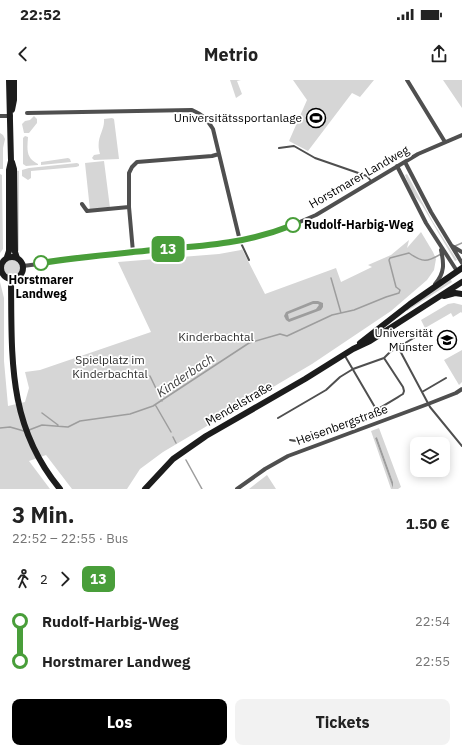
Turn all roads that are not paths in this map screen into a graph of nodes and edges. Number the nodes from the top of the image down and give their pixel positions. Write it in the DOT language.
graph roads {
  1 [pos="10,80"];
  2 [pos="14,80"];
  3 [pos="407,80"];
  4 [pos="27,114"];
  5 [pos="0,116"];
  6 [pos="11,116"];
  7 [pos="462,135"];
  8 [pos="445,142"];
  9 [pos="279,148"];
  10 [pos="219,154"];
  11 [pos="11,161"];
  12 [pos="405,162"];
  13 [pos="397,166"];
  14 [pos="372,182"];
  15 [pos="82,204"];
  16 [pos="129,208"];
  17 [pos="240,242"];
  18 [pos="455,250"];
  19 [pos="133,252"];
  20 [pos="462,252"];
  21 [pos="444,256"];
  22 [pos="7,258"];
  23 [pos="17,258"];
  24 [pos="249,260"];
  25 [pos="462,263"];
  26 [pos="23,266"];
  27 [pos="0,268"];
  28 [pos="459,269"];
  29 [pos="11,279"];
  30 [pos="462,279"];
  31 [pos="462,282"];
  32 [pos="432,288"];
  33 [pos="462,294"];
  34 [pos="438,298"];
  35 [pos="417,336"];
  36 [pos="398,347"];
  37 [pos="353,349"];
  38 [pos="345,355"];
  39 [pos="384,358"];
  40 [pos="353,369"];
  41 [pos="446,378"];
  42 [pos="462,389"];
  43 [pos="422,392"];
  44 [pos="428,404"];
  45 [pos="376,410"];
  46 [pos="278,418"];
  47 [pos="290,440"];
  48 [pos="462,446"];
  49 [pos="60,489"];
  50 [pos="145,489"];
  51 [pos="238,489"];
  1 -- 6 [label="main road"];
  2 -- 6 [label="main road"];
  3 -- 8 [label="street"];
  4 -- 10 [label="street"];
  5 -- 6 [label="street"];
  6 -- 11 [label="main road"];
  7 -- 8 [label="street, Horstmarer Landweg"];
  8 -- 12 [label="street, Horstmarer Landweg"];
  9 -- 14 [label="lane"];
  10 -- 16 [label="street"];
  10 -- 17 [label="street"];
  11 -- 22 [label="main road"];
  11 -- 23 [label="main road"];
  12 -- 13 [label="street, Horstmarer Landweg"];
  12 -- 18 [label="street"];
  13 -- 14 [label="street, Horstmarer Landweg"];
  13 -- 21 [label="street"];
  14 -- 17 [label="street, Horstmarer Landweg"];
  15 -- 16 [label="street"];
  16 -- 19 [label="street"];
  17 -- 19 [label="street, Horstmarer Landweg"];
  17 -- 24 [label="lane"];
  18 -- 20 [label="street"];
  18 -- 25 [label="street"];
  19 -- 26 [label="street, Horstmarer Landweg"];
  21 -- 28 [label="street"];
  21 -- 32 [label="street, Mendelstraße"];
  22 -- 23 [label="main road"];
  22 -- 27 [label="main road"];
  23 -- 26 [label="main road"];
  26 -- 29 [label="main road"];
  27 -- 29 [label="main road"];
  28 -- 30 [label="main road"];
  28 -- 32 [label="main road, Mendelstraße"];
  29 -- 49 [label="main road"];
  31 -- 34 [label="main road, Mendelstraße"];
  32 -- 37 [label="main road, Mendelstraße"];
  33 -- 34 [label="main road"];
  34 -- 37 [label="main road, Mendelstraße"];
  35 -- 36 [label="lane"];
  36 -- 39 [label="lane"];
  36 -- 43 [label="lane"];
  37 -- 38 [label="main road, Mendelstraße"];
  38 -- 40 [label="lane"];
  38 -- 50 [label="main road, Mendelstraße"];
  39 -- 40 [label="lane"];
  39 -- 45 [label="lane"];
  40 -- 45 [label="lane"];
  40 -- 46 [label="lane"];
  41 -- 43 [label="lane"];
  42 -- 44 [label="street, Heisenbergstraße"];
  43 -- 44 [label="lane"];
  44 -- 48 [label="lane"];
  44 -- 51 [label="street, Heisenbergstraße"];
  45 -- 47 [label="lane"];
}
